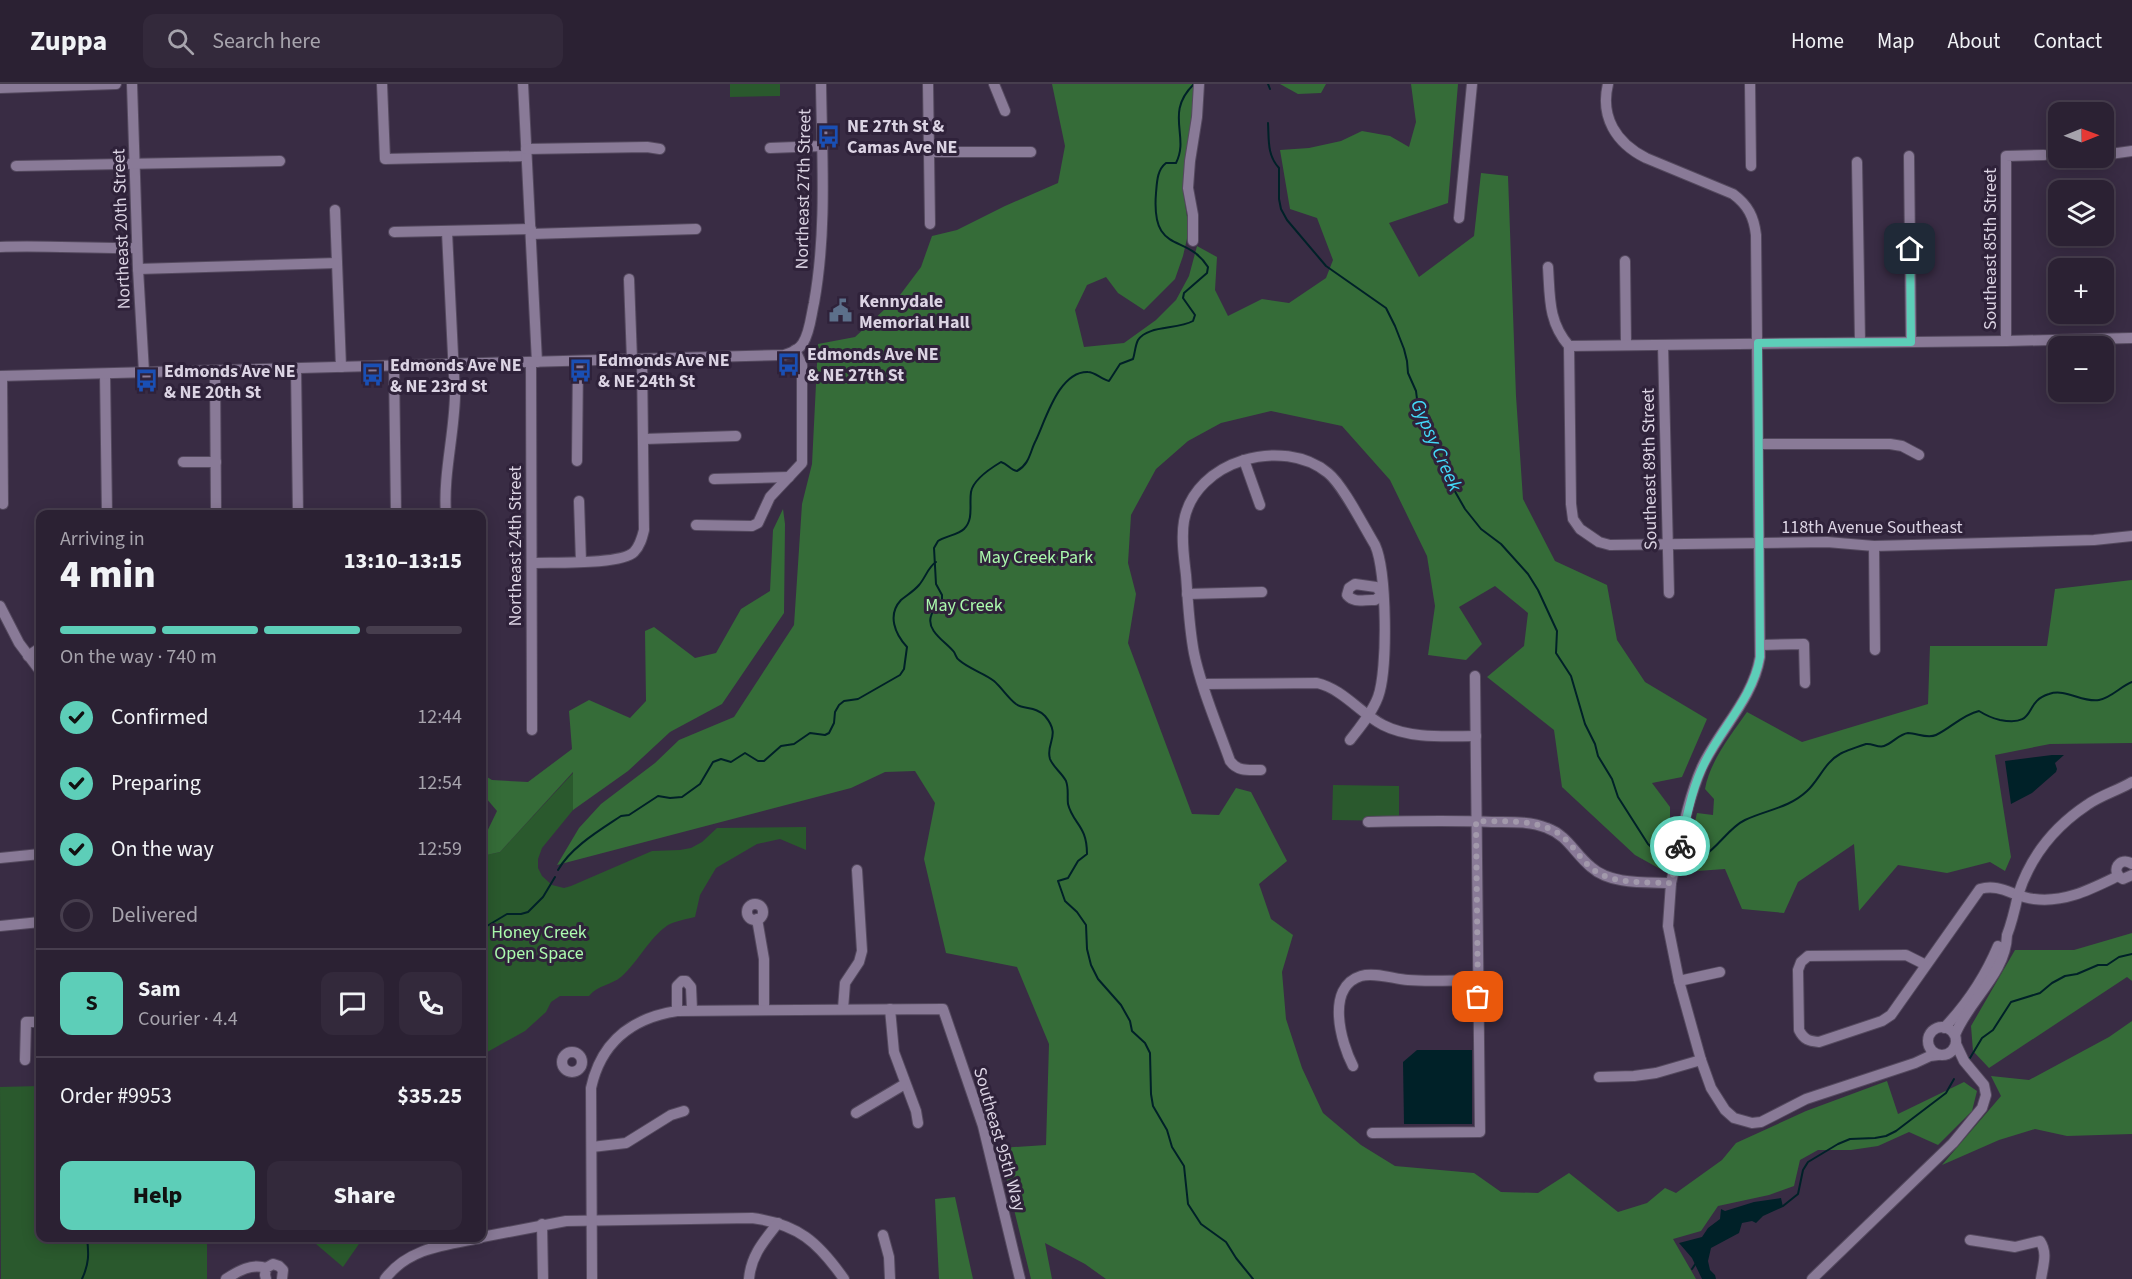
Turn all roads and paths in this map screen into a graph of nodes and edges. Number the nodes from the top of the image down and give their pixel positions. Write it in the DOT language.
graph roads {
  1 [pos="116,84"];
  2 [pos="132,84"];
  3 [pos="382,84"];
  4 [pos="523,84"];
  5 [pos="821,84"];
  6 [pos="928,84"];
  7 [pos="994,84"];
  8 [pos="1472,84"];
  9 [pos="1608,84"];
  10 [pos="1750,84"];
  11 [pos="0,88"];
  12 [pos="1199,89"];
  13 [pos="1005,111"];
  14 [pos="822,146"];
  15 [pos="770,148"];
  16 [pos="660,149"];
  17 [pos="2132,151"];
  18 [pos="929,152"];
  19 [pos="1031,152"];
  20 [pos="526,153"];
  21 [pos="2114,153"];
  22 [pos="2044,155"];
  23 [pos="1909,156"];
  24 [pos="280,161"];
  25 [pos="1857,162"];
  26 [pos="135,164"];
  27 [pos="16,166"];
  28 [pos="1751,166"];
  29 [pos="335,210"];
  30 [pos="1459,218"];
  31 [pos="930,224"];
  32 [pos="696,229"];
  33 [pos="531,231"];
  34 [pos="394,232"];
  35 [pos="447,232"];
  36 [pos="1193,241"];
  37 [pos="0,247"];
  38 [pos="138,248"];
  39 [pos="1625,261"];
  40 [pos="337,263"];
  41 [pos="1548,267"];
  42 [pos="138,269"];
  43 [pos="628,279"];
  44 [pos="808,330"];
  45 [pos="2132,338"];
  46 [pos="2006,341"];
  47 [pos="1860,342"];
  48 [pos="1911,342"];
  49 [pos="1758,343"];
  50 [pos="1626,345"];
  51 [pos="1663,345"];
  52 [pos="1569,346"];
  53 [pos="795,350"];
  54 [pos="637,359"];
  55 [pos="578,361"];
  56 [pos="534,362"];
  57 [pos="454,364"];
  58 [pos="394,366"];
  59 [pos="340,367"];
  60 [pos="297,368"];
  61 [pos="215,371"];
  62 [pos="802,371"];
  63 [pos="144,372"];
  64 [pos="105,374"];
  65 [pos="1,376"];
  66 [pos="736,436"];
  67 [pos="644,439"];
  68 [pos="1759,444"];
  69 [pos="1919,455"];
  70 [pos="1245,460"];
  71 [pos="577,461"];
  72 [pos="183,462"];
  73 [pos="216,462"];
  74 [pos="789,477"];
  75 [pos="714,478"];
  76 [pos="579,501"];
  77 [pos="3,504"];
  78 [pos="1260,505"];
  79 [pos="107,510"];
  80 [pos="214,510"];
  81 [pos="298,510"];
  82 [pos="396,510"];
  83 [pos="446,510"];
  84 [pos="696,525"];
  85 [pos="2132,536"];
  86 [pos="1760,544"];
  87 [pos="1667,545"];
  88 [pos="1874,546"];
  89 [pos="581,562"];
  90 [pos="532,563"];
  91 [pos="1262,592"];
  92 [pos="1669,593"];
  93 [pos="1187,594"];
  94 [pos="0,606"];
  95 [pos="4,624"];
  96 [pos="1761,645"];
  97 [pos="1875,650"];
  98 [pos="36,651"];
  99 [pos="28,656"];
  100 [pos="36,667"];
  101 [pos="1475,676"];
  102 [pos="1805,683"];
  103 [pos="1204,684"];
  104 [pos="1368,714"];
  105 [pos="532,730"];
  106 [pos="1476,736"];
  107 [pos="1350,740"];
  108 [pos="1261,770"];
  109 [pos="2132,782"];
  110 [pos="1476,821"];
  111 [pos="1368,822"];
  112 [pos="36,854"];
  113 [pos="0,858"];
  114 [pos="2132,864"];
  115 [pos="857,870"];
  116 [pos="2132,875"];
  117 [pos="2118,876"];
  118 [pos="1671,883"];
  119 [pos="2018,896"];
  120 [pos="757,919"];
  121 [pos="36,922"];
  122 [pos="0,926"];
  123 [pos="2007,935"];
  124 [pos="1926,965"];
  125 [pos="1720,972"];
  126 [pos="1478,980"];
  127 [pos="1679,981"];
  128 [pos="764,1009"];
  129 [pos="843,1009"];
  130 [pos="890,1009"];
  131 [pos="692,1010"];
  132 [pos="677,1011"];
  133 [pos="36,1022"];
  134 [pos="1944,1028"];
  135 [pos="1955,1040"];
  136 [pos="1928,1041"];
  137 [pos="1942,1055"];
  138 [pos="26,1060"];
  139 [pos="1701,1060"];
  140 [pos="1907,1065"];
  141 [pos="1353,1066"];
  142 [pos="582,1067"];
  143 [pos="596,1072"];
  144 [pos="1975,1074"];
  145 [pos="1599,1077"];
  146 [pos="905,1084"];
  147 [pos="684,1111"];
  148 [pos="856,1113"];
  149 [pos="918,1123"];
  150 [pos="1372,1133"];
  151 [pos="592,1147"];
  152 [pos="591,1219"];
  153 [pos="778,1223"];
  154 [pos="542,1224"];
  155 [pos="883,1235"];
  156 [pos="486,1236"];
  157 [pos="1970,1240"];
  158 [pos="428,1243"];
  159 [pos="266,1274"];
  160 [pos="226,1279"];
  161 [pos="282,1279"];
  162 [pos="386,1279"];
  163 [pos="543,1279"];
  164 [pos="591,1279"];
  165 [pos="749,1279"];
  166 [pos="844,1279"];
  167 [pos="890,1279"];
  168 [pos="1020,1279"];
  169 [pos="1812,1279"];
  170 [pos="2042,1279"];
  1 -- 11 [label="street"];
  2 -- 26 [label="street, Northeast 20th Street"];
  3 -- 20 [label="street"];
  4 -- 20 [label="street, Northeast 24th Street"];
  5 -- 14 [label="street, Northeast 27th Street"];
  6 -- 18 [label="street"];
  7 -- 13 [label="street"];
  8 -- 30 [label="street"];
  9 -- 49 [label="street"];
  10 -- 28 [label="street"];
  12 -- 36 [label="street"];
  14 -- 15 [label="street"];
  14 -- 44 [label="street, Northeast 27th Street"];
  16 -- 20 [label="street"];
  17 -- 21 [label="street"];
  18 -- 19 [label="street"];
  18 -- 31 [label="street"];
  20 -- 33 [label="street, Northeast 24th Street"];
  22 -- 46 [label="street, Southeast 85th Street"];
  23 -- 48 [label="street"];
  24 -- 26 [label="street"];
  25 -- 47 [label="street"];
  26 -- 27 [label="street"];
  26 -- 38 [label="street, Northeast 20th Street"];
  29 -- 40 [label="street"];
  32 -- 33 [label="street"];
  33 -- 35 [label="street"];
  33 -- 56 [label="street, Northeast 24th Street"];
  34 -- 35 [label="street"];
  35 -- 57 [label="street"];
  37 -- 38 [label="street"];
  38 -- 42 [label="street, Northeast 20th Street"];
  39 -- 50 [label="street"];
  40 -- 42 [label="street"];
  40 -- 59 [label="street"];
  41 -- 52 [label="street"];
  42 -- 63 [label="street, Northeast 20th Street"];
  43 -- 54 [label="street"];
  44 -- 53 [label="street, Northeast 27th Street"];
  44 -- 62 [label="street, Northeast 27th Street"];
  45 -- 46 [label="street"];
  46 -- 48 [label="street"];
  47 -- 48 [label="street"];
  47 -- 49 [label="street"];
  49 -- 51 [label="street"];
  49 -- 68 [label="street"];
  50 -- 51 [label="street"];
  50 -- 52 [label="street"];
  51 -- 87 [label="street, Southeast 89th Street"];
  52 -- 87 [label="street, 118th Avenue Southeast"];
  53 -- 54 [label="street"];
  53 -- 62 [label="street, Northeast 27th Street"];
  54 -- 55 [label="street"];
  54 -- 67 [label="street"];
  55 -- 56 [label="street"];
  55 -- 71 [label="street"];
  56 -- 57 [label="street"];
  56 -- 90 [label="street, Northeast 24th Street"];
  57 -- 58 [label="street"];
  57 -- 83 [label="street"];
  58 -- 59 [label="street"];
  58 -- 82 [label="street"];
  59 -- 60 [label="street"];
  60 -- 61 [label="street"];
  60 -- 81 [label="street"];
  61 -- 63 [label="street"];
  61 -- 73 [label="street"];
  62 -- 74 [label="street, Northeast 27th Street"];
  63 -- 64 [label="street"];
  64 -- 65 [label="street"];
  64 -- 79 [label="street"];
  65 -- 77 [label="street"];
  66 -- 67 [label="street"];
  67 -- 89 [label="street"];
  68 -- 69 [label="street"];
  68 -- 86 [label="street"];
  70 -- 78 [label="street"];
  70 -- 93 [label="street"];
  70 -- 104 [label="street"];
  72 -- 73 [label="street"];
  73 -- 80 [label="street"];
  74 -- 75 [label="street"];
  74 -- 84 [label="street, Northeast 27th Street"];
  76 -- 89 [label="street"];
  85 -- 88 [label="street, 118th Avenue Southeast"];
  86 -- 87 [label="street, 118th Avenue Southeast"];
  86 -- 88 [label="street, 118th Avenue Southeast"];
  86 -- 96 [label="street"];
  87 -- 92 [label="street, Southeast 89th Street"];
  88 -- 97 [label="street"];
  89 -- 90 [label="street"];
  90 -- 105 [label="street, Northeast 24th Street"];
  91 -- 93 [label="street"];
  93 -- 103 [label="street"];
  94 -- 95 [label="street"];
  95 -- 99 [label="street"];
  96 -- 102 [label="street"];
  96 -- 118 [label="street"];
  98 -- 99 [label="street"];
  99 -- 100 [label="street"];
  101 -- 106 [label="street"];
  103 -- 104 [label="street"];
  103 -- 108 [label="street"];
  104 -- 106 [label="street"];
  104 -- 107 [label="street"];
  106 -- 110 [label="street"];
  109 -- 119 [label="street"];
  110 -- 111 [label="street"];
  110 -- 118 [label="street"];
  110 -- 126 [label="street"];
  112 -- 113 [label="street"];
  114 -- 117 [label="street"];
  115 -- 129 [label="street"];
  116 -- 117 [label="street"];
  117 -- 119 [label="street"];
  118 -- 127 [label="street"];
  119 -- 123 [label="street"];
  119 -- 124 [label="street"];
  120 -- 128 [label="street"];
  121 -- 122 [label="street"];
  123 -- 134 [label="street"];
  123 -- 135 [label="street"];
  124 -- 124 [label="street"];
  125 -- 127 [label="street"];
  126 -- 141 [label="street"];
  126 -- 150 [label="street"];
  127 -- 139 [label="street"];
  128 -- 129 [label="street"];
  128 -- 131 [label="street"];
  129 -- 130 [label="street"];
  130 -- 146 [label="street"];
  130 -- 168 [label="street, Southeast 95th Way"];
  131 -- 132 [label="street"];
  131 -- 132 [label="street"];
  132 -- 143 [label="street"];
  133 -- 138 [label="street"];
  134 -- 135 [label="street"];
  134 -- 136 [label="street"];
  135 -- 137 [label="street"];
  135 -- 144 [label="street"];
  136 -- 137 [label="street"];
  136 -- 140 [label="street"];
  137 -- 140 [label="street"];
  137 -- 144 [label="street"];
  139 -- 140 [label="street"];
  139 -- 145 [label="street"];
  142 -- 143 [label="street"];
  143 -- 151 [label="street"];
  144 -- 169 [label="street"];
  146 -- 148 [label="street"];
  146 -- 149 [label="street"];
  147 -- 151 [label="street"];
  151 -- 152 [label="street"];
  152 -- 153 [label="street"];
  152 -- 154 [label="street"];
  152 -- 164 [label="street"];
  153 -- 165 [label="street"];
  153 -- 166 [label="street"];
  154 -- 156 [label="street"];
  154 -- 163 [label="street"];
  155 -- 167 [label="street"];
  157 -- 170 [label="street"];
  158 -- 162 [label="street"];
  159 -- 160 [label="street"];
  159 -- 161 [label="street"];
}
